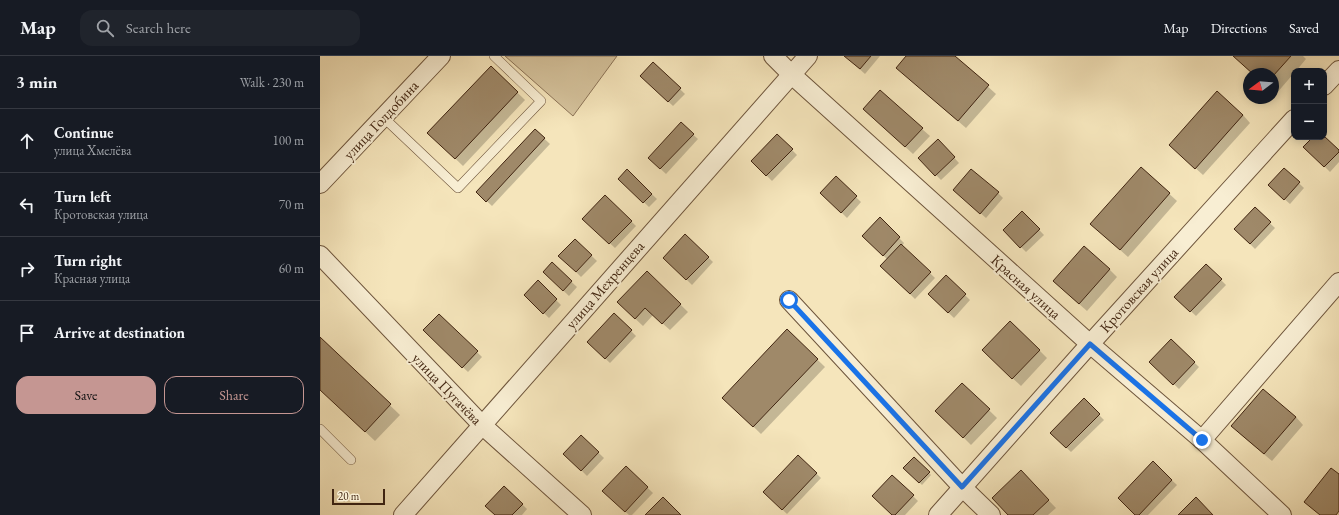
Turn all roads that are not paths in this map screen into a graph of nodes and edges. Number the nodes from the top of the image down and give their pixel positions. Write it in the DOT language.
graph roads {
  1 [pos="441,56"];
  2 [pos="494,56"];
  3 [pos="773,56"];
  4 [pos="808,56"];
  5 [pos="1339,70"];
  6 [pos="792,75"];
  7 [pos="1327,83"];
  8 [pos="383,117"];
  9 [pos="1291,122"];
  10 [pos="320,184"];
  11 [pos="320,255"];
  12 [pos="1339,282"];
  13 [pos="789,300"];
  14 [pos="1090,344"];
  15 [pos="482,425"];
  16 [pos="320,429"];
  17 [pos="1202,440"];
  18 [pos="351,460"];
  19 [pos="962,487"];
  20 [pos="403,515"];
  21 [pos="582,515"];
  22 [pos="938,515"];
  23 [pos="991,515"];
  24 [pos="1282,515"];
  1 -- 8 [label="street, улица Голдобина"];
  2 -- 8 [label="lane"];
  3 -- 6 [label="street, Красная улица"];
  4 -- 6 [label="street, улица Мехренцева"];
  5 -- 7 [label="street"];
  6 -- 14 [label="street, Красная улица"];
  6 -- 15 [label="street, улица Мехренцева"];
  8 -- 10 [label="street, улица Голдобина"];
  9 -- 14 [label="street, Кротовская улица"];
  11 -- 15 [label="street, улица Пугачёва"];
  12 -- 17 [label="street"];
  13 -- 19 [label="street"];
  14 -- 17 [label="street, Красная улица"];
  14 -- 19 [label="street, Кротовская улица"];
  15 -- 20 [label="street, улица Мехренцева"];
  15 -- 21 [label="street, улица Пугачёва"];
  16 -- 18 [label="lane"];
  17 -- 24 [label="street, Красная улица"];
  19 -- 22 [label="street, Кротовская улица"];
  19 -- 23 [label="street"];
}
